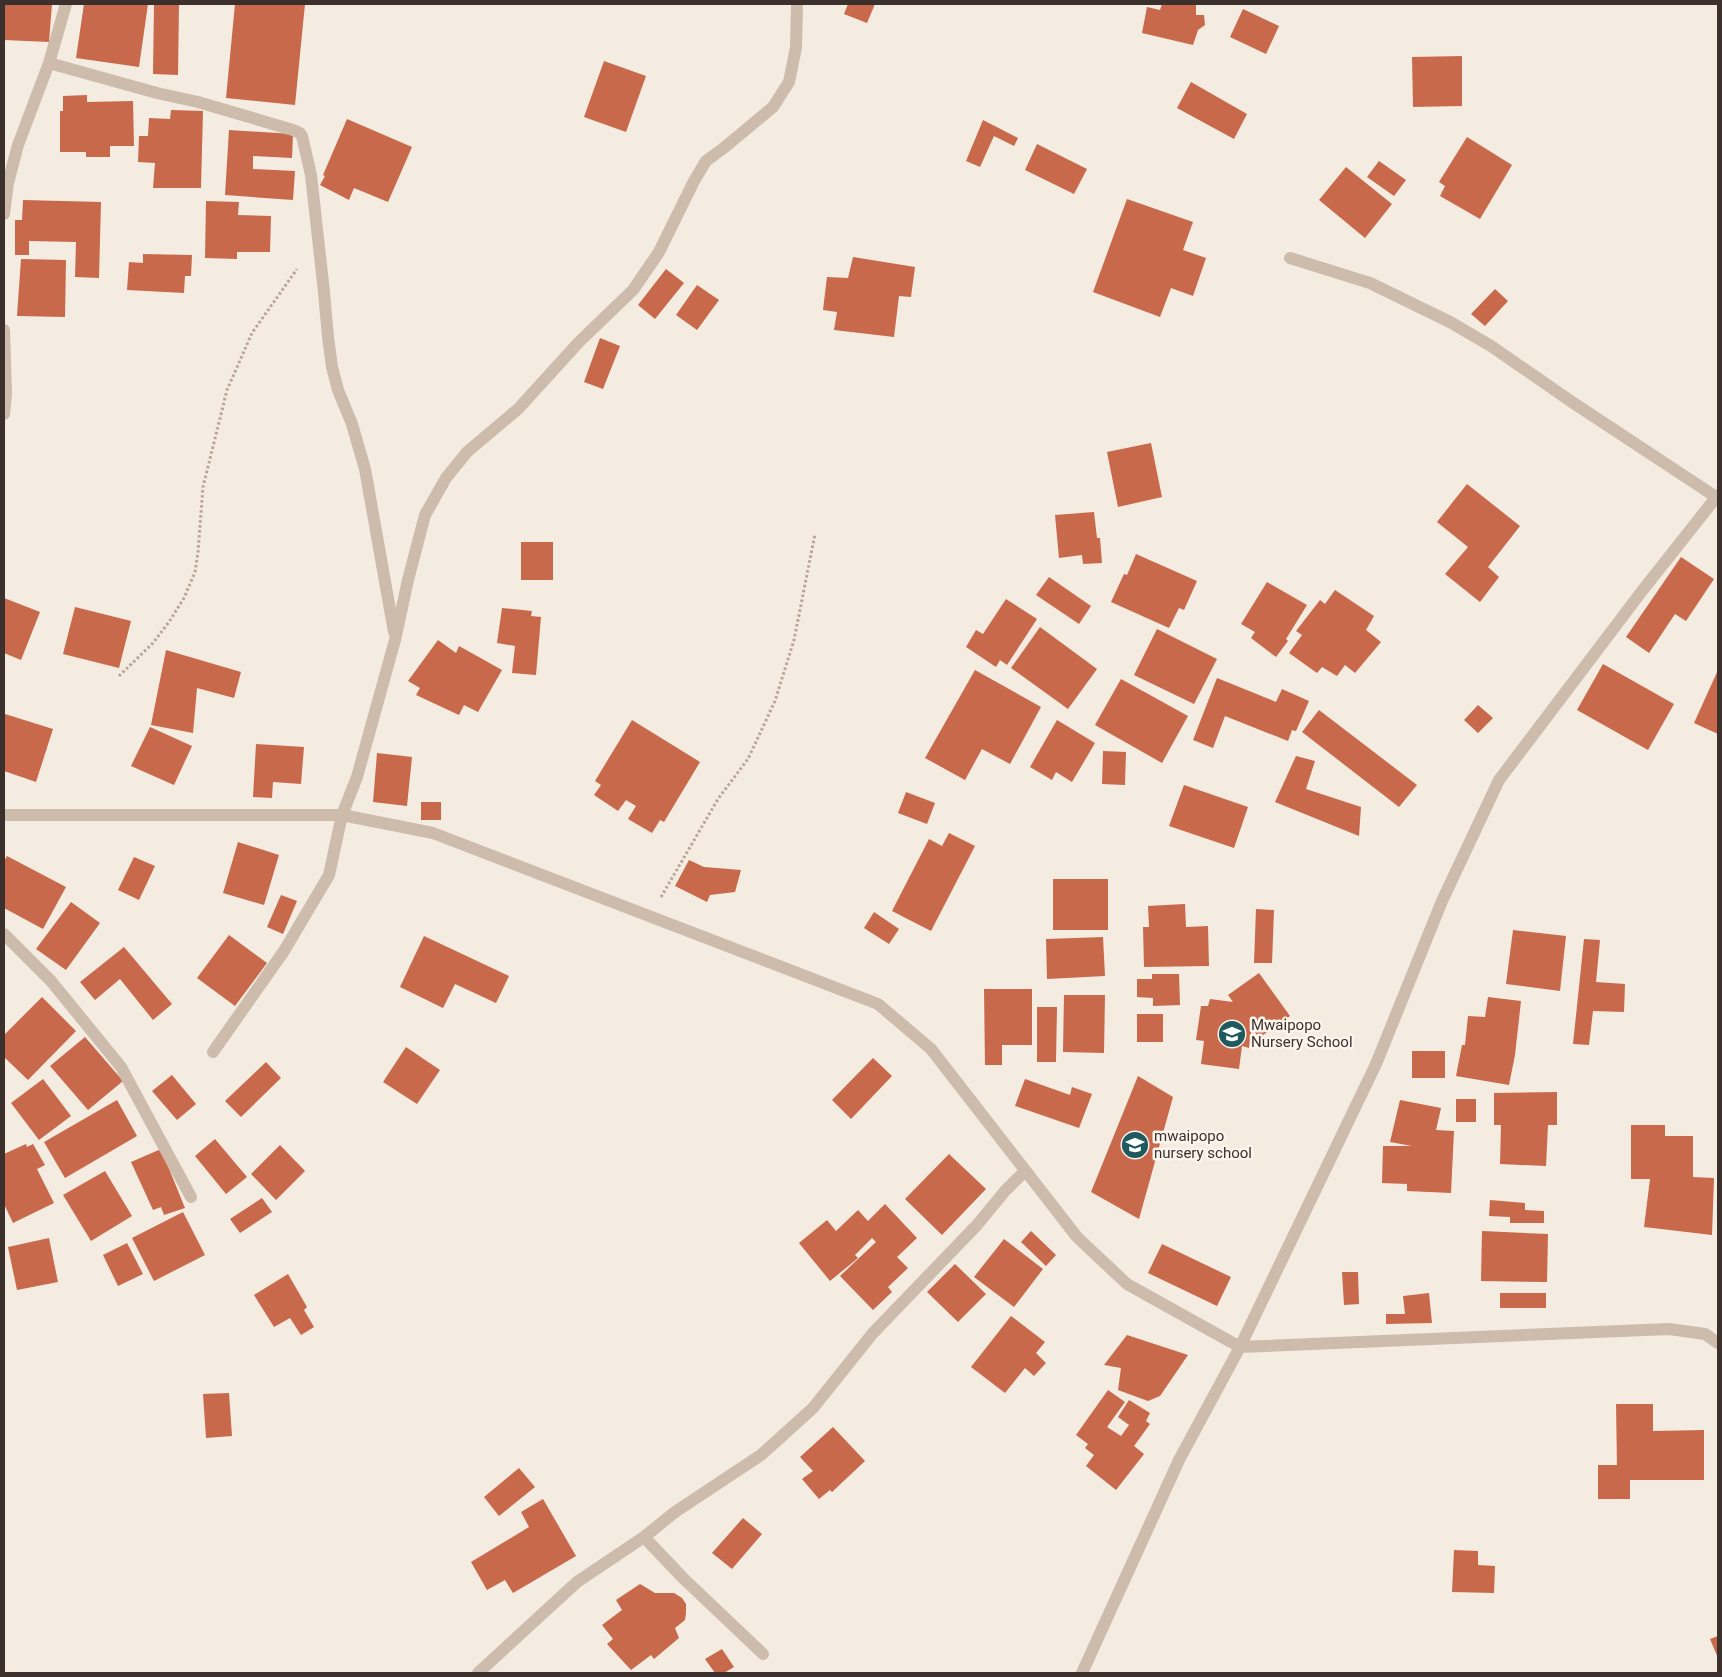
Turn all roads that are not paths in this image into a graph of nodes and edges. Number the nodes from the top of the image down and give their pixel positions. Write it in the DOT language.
graph roads {
  1 [pos="66,4"];
  2 [pos="797,4"];
  3 [pos="49,63"];
  4 [pos="4,214"];
  5 [pos="1290,258"];
  6 [pos="4,330"];
  7 [pos="4,353"];
  8 [pos="4,414"];
  9 [pos="1717,496"];
  10 [pos="395,640"];
  11 [pos="4,815"];
  12 [pos="342,815"];
  13 [pos="4,934"];
  14 [pos="213,1052"];
  15 [pos="1025,1171"];
  16 [pos="191,1197"];
  17 [pos="1718,1343"];
  18 [pos="1240,1347"];
  19 [pos="644,1537"];
  20 [pos="763,1654"];
  21 [pos="478,1673"];
  22 [pos="1082,1673"];
  1 -- 3 [label="street"];
  2 -- 10 [label="street"];
  3 -- 4 [label="street"];
  3 -- 10 [label="street"];
  5 -- 9 [label="street"];
  6 -- 7 [label="street"];
  7 -- 8 [label="street"];
  9 -- 18 [label="street"];
  10 -- 12 [label="street"];
  11 -- 12 [label="street"];
  12 -- 14 [label="street"];
  12 -- 15 [label="street"];
  13 -- 16 [label="street"];
  15 -- 18 [label="street"];
  15 -- 19 [label="street"];
  17 -- 18 [label="street"];
  18 -- 22 [label="street"];
  19 -- 20 [label="street"];
  19 -- 21 [label="street"];
}
